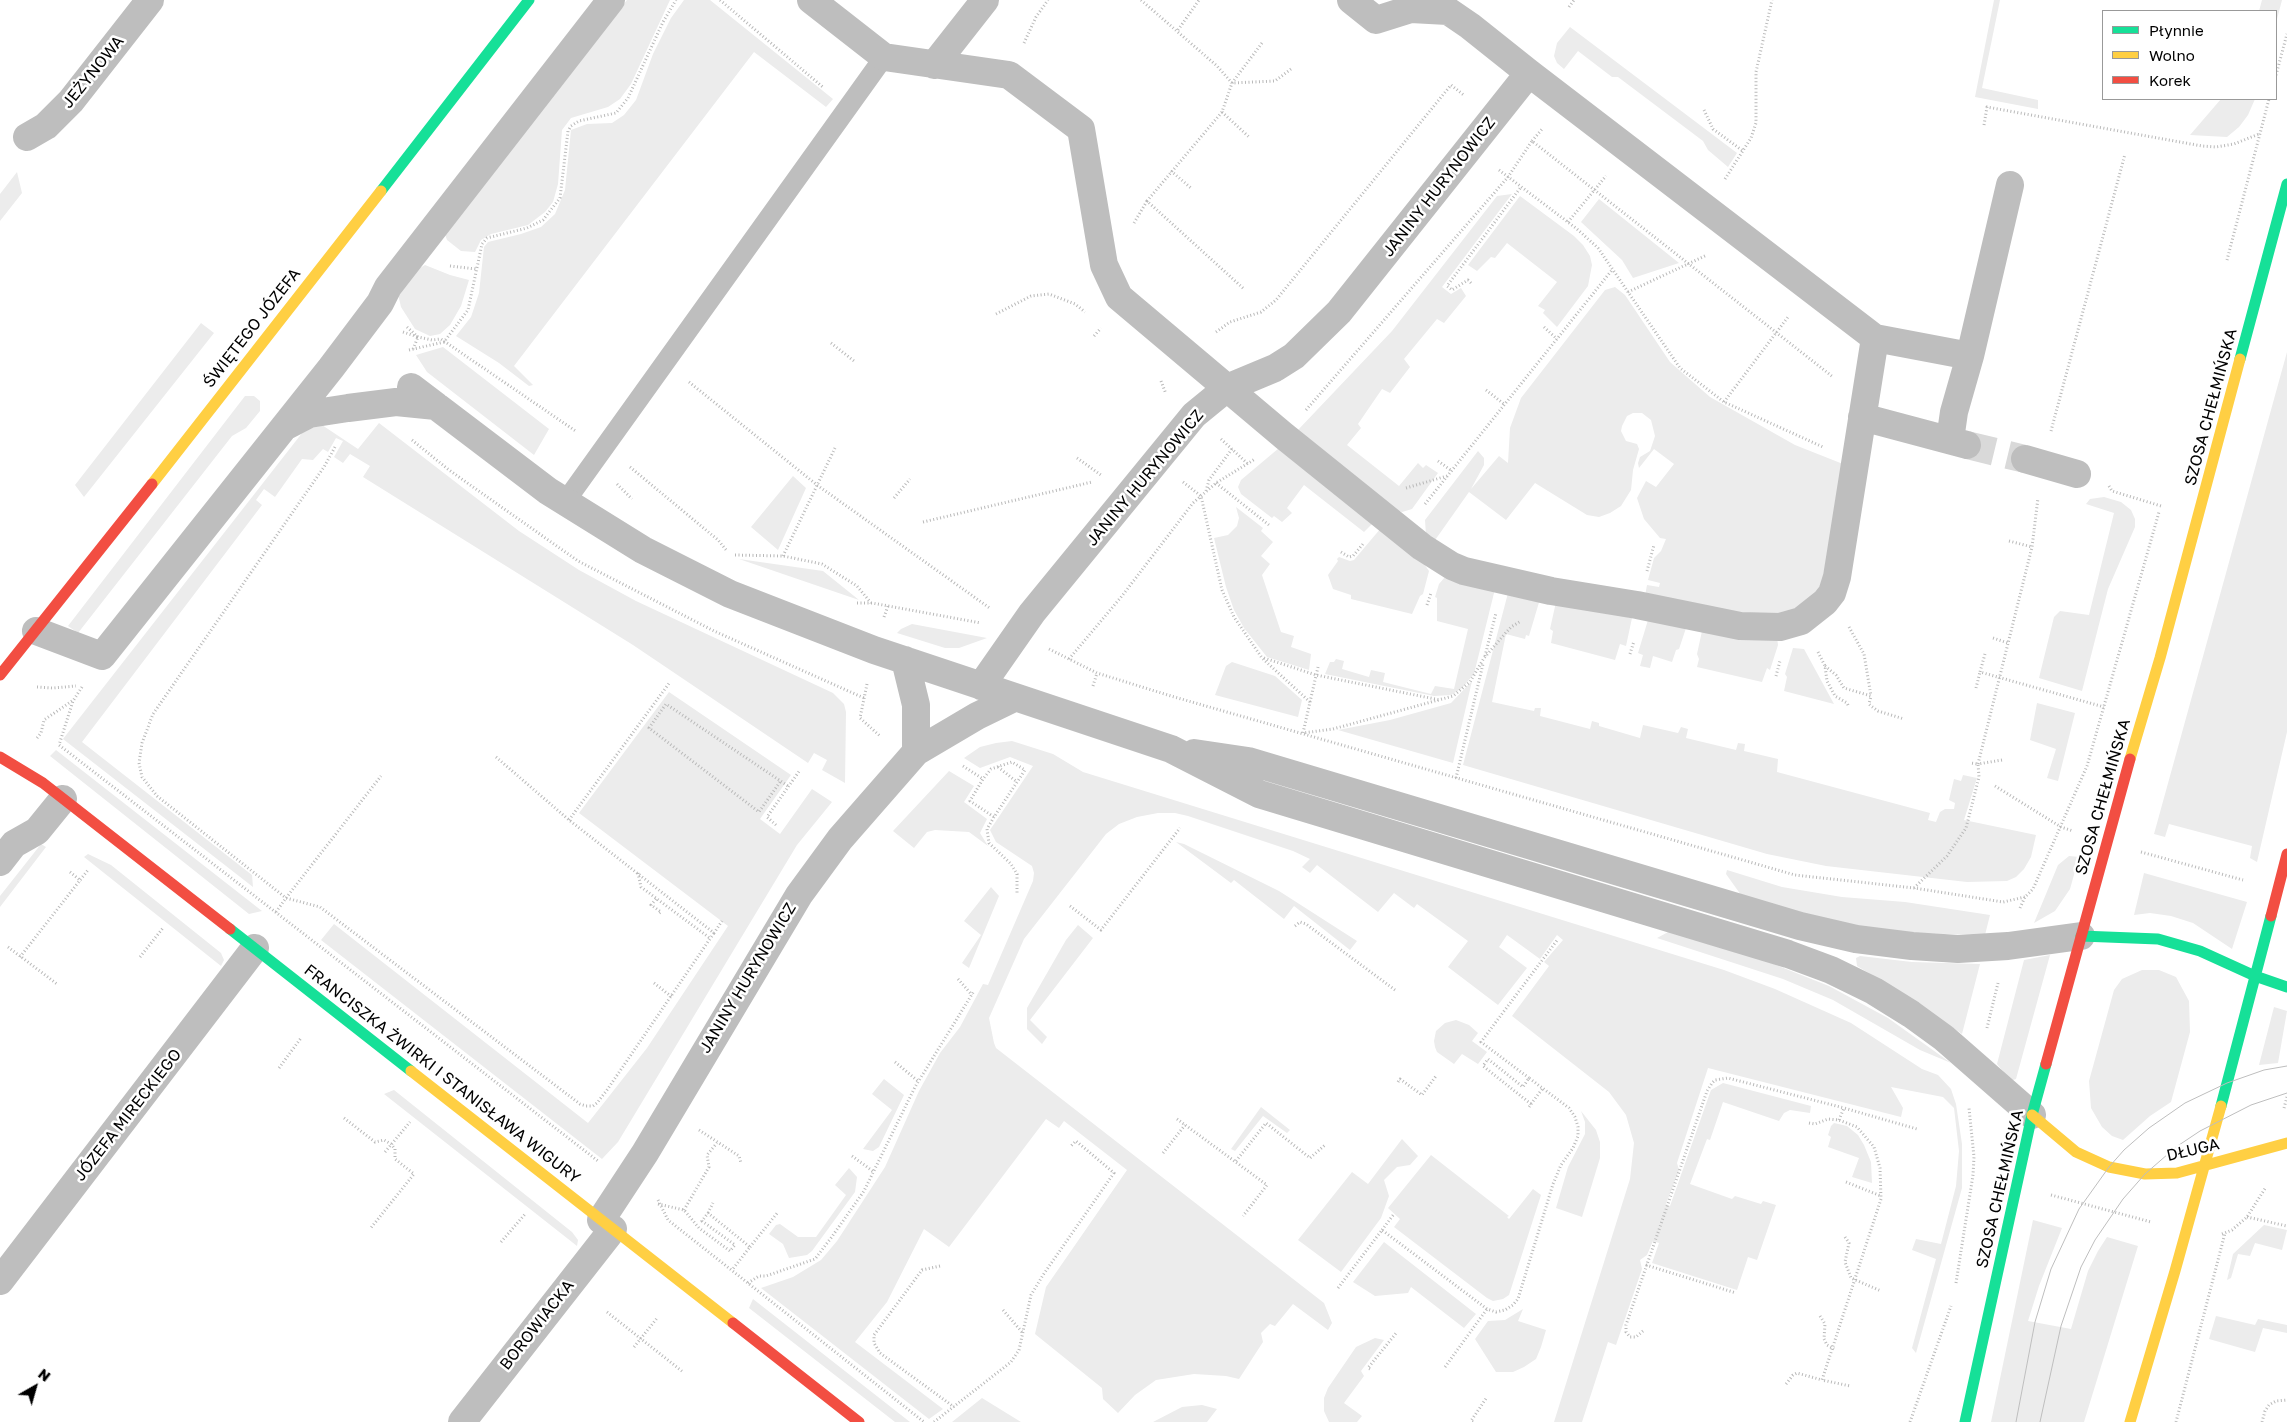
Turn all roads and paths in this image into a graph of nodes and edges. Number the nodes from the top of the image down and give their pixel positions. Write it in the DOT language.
graph roads {
  1 [pos="150,0"];
  2 [pos="529,0"];
  3 [pos="611,0"];
  4 [pos="676,0"];
  5 [pos="720,0"];
  6 [pos="811,0"];
  7 [pos="985,0"];
  8 [pos="1048,0"];
  9 [pos="1141,0"];
  10 [pos="1199,0"];
  11 [pos="1351,0"];
  12 [pos="1574,0"];
  13 [pos="1772,0"];
  14 [pos="1569,7"];
  15 [pos="1036,17"];
  16 [pos="1178,30"];
  17 [pos="2287,34"];
  18 [pos="1262,43"];
  19 [pos="884,57"];
  20 [pos="934,65"];
  21 [pos="1291,69"];
  22 [pos="2277,71"];
  23 [pos="1529,73"];
  24 [pos="1232,83"];
  25 [pos="2269,100"];
  26 [pos="847,108"];
  27 [pos="1704,110"];
  28 [pos="1222,112"];
  29 [pos="1494,118"];
  30 [pos="1984,125"];
  31 [pos="2259,133"];
  32 [pos="27,136"];
  33 [pos="1248,137"];
  34 [pos="1469,148"];
  35 [pos="1628,149"];
  36 [pos="1743,151"];
  37 [pos="1741,156"];
  38 [pos="1171,171"];
  39 [pos="1508,177"];
  40 [pos="2287,184"];
  41 [pos="2010,185"];
  42 [pos="1521,187"];
  43 [pos="1191,188"];
  44 [pos="1594,190"];
  45 [pos="1146,201"];
  46 [pos="1568,222"];
  47 [pos="1131,227"];
  48 [pos="1744,238"];
  49 [pos="2227,261"];
  50 [pos="1689,264"];
  51 [pos="1612,270"];
  52 [pos="1471,283"];
  53 [pos="1244,289"];
  54 [pos="1810,289"];
  55 [pos="1628,292"];
  56 [pos="996,314"];
  57 [pos="1088,315"];
  58 [pos="1544,327"];
  59 [pos="1109,331"];
  60 [pos="1776,333"];
  61 [pos="1094,336"];
  62 [pos="1210,336"];
  63 [pos="1875,338"];
  64 [pos="1557,339"];
  65 [pos="442,340"];
  66 [pos="831,342"];
  67 [pos="401,352"];
  68 [pos="1970,356"];
  69 [pos="854,361"];
  70 [pos="665,363"];
  71 [pos="1158,377"];
  72 [pos="411,387"];
  73 [pos="1227,388"];
  74 [pos="1486,390"];
  75 [pos="1166,394"];
  76 [pos="1161,402"];
  77 [pos="1724,402"];
  78 [pos="1504,404"];
  79 [pos="436,406"];
  80 [pos="358,407"];
  81 [pos="1864,410"];
  82 [pos="1194,415"];
  83 [pos="281,429"];
  84 [pos="1284,436"];
  85 [pos="835,448"];
  86 [pos="1232,449"];
  87 [pos="600,454"];
  88 [pos="2026,460"];
  89 [pos="1157,461"];
  90 [pos="1438,461"];
  91 [pos="1855,462"];
  92 [pos="1248,464"];
  93 [pos="1452,471"];
  94 [pos="2077,474"];
  95 [pos="910,479"];
  96 [pos="1106,479"];
  97 [pos="2105,481"];
  98 [pos="1216,483"];
  99 [pos="818,485"];
  100 [pos="1206,492"];
  101 [pos="1201,496"];
  102 [pos="2164,496"];
  103 [pos="894,498"];
  104 [pos="565,502"];
  105 [pos="635,502"];
  106 [pos="2161,506"];
  107 [pos="923,522"];
  108 [pos="1269,525"];
  109 [pos="1403,532"];
  110 [pos="2009,541"];
  111 [pos="2032,547"];
  112 [pos="729,556"];
  113 [pos="783,556"];
  114 [pos="732,560"];
  115 [pos="1504,581"];
  116 [pos="1832,593"];
  117 [pos="853,603"];
  118 [pos="872,603"];
  119 [pos="1526,619"];
  120 [pos="1801,621"];
  121 [pos="1010,630"];
  122 [pos="36,632"];
  123 [pos="1993,638"];
  124 [pos="2008,643"];
  125 [pos="1985,654"];
  126 [pos="102,656"];
  127 [pos="1262,658"];
  128 [pos="1484,658"];
  129 [pos="905,660"];
  130 [pos="1069,660"];
  131 [pos="1825,666"];
  132 [pos="1318,667"];
  133 [pos="1980,672"];
  134 [pos="0,675"];
  135 [pos="1316,675"];
  136 [pos="670,682"];
  137 [pos="83,685"];
  138 [pos="981,686"];
  139 [pos="36,687"];
  140 [pos="1976,688"];
  141 [pos="1871,696"];
  142 [pos="1014,698"];
  143 [pos="1440,700"];
  144 [pos="73,701"];
  145 [pos="1310,702"];
  146 [pos="1849,707"];
  147 [pos="2104,707"];
  148 [pos="1904,718"];
  149 [pos="41,733"];
  150 [pos="1303,733"];
  151 [pos="1171,749"];
  152 [pos="916,752"];
  153 [pos="0,757"];
  154 [pos="496,758"];
  155 [pos="955,761"];
  156 [pos="1970,763"];
  157 [pos="998,767"];
  158 [pos="800,770"];
  159 [pos="381,776"];
  160 [pos="1456,778"];
  161 [pos="983,779"];
  162 [pos="780,782"];
  163 [pos="1017,782"];
  164 [pos="788,786"];
  165 [pos="1995,786"];
  166 [pos="63,798"];
  167 [pos="994,817"];
  168 [pos="569,820"];
  169 [pos="776,825"];
  170 [pos="2061,827"];
  171 [pos="1180,828"];
  172 [pos="2106,842"];
  173 [pos="2287,854"];
  174 [pos="0,862"];
  175 [pos="88,870"];
  176 [pos="70,872"];
  177 [pos="638,873"];
  178 [pos="81,881"];
  179 [pos="1914,888"];
  180 [pos="2278,892"];
  181 [pos="1017,894"];
  182 [pos="2025,897"];
  183 [pos="286,898"];
  184 [pos="656,899"];
  185 [pos="1070,906"];
  186 [pos="276,912"];
  187 [pos="658,914"];
  188 [pos="722,921"];
  189 [pos="1295,926"];
  190 [pos="163,928"];
  191 [pos="714,933"];
  192 [pos="2081,936"];
  193 [pos="710,939"];
  194 [pos="1558,939"];
  195 [pos="2008,946"];
  196 [pos="8,947"];
  197 [pos="255,948"];
  198 [pos="20,957"];
  199 [pos="140,957"];
  200 [pos="2255,976"];
  201 [pos="958,979"];
  202 [pos="654,983"];
  203 [pos="57,984"];
  204 [pos="2287,987"];
  205 [pos="1395,990"];
  206 [pos="974,991"];
  207 [pos="972,995"];
  208 [pos="672,997"];
  209 [pos="301,1038"];
  210 [pos="895,1062"];
  211 [pos="1976,1067"];
  212 [pos="279,1068"];
  213 [pos="1436,1076"];
  214 [pos="1529,1078"];
  215 [pos="918,1081"];
  216 [pos="1398,1082"];
  217 [pos="1543,1088"];
  218 [pos="1844,1108"];
  219 [pos="2032,1115"];
  220 [pos="344,1118"];
  221 [pos="1177,1119"];
  222 [pos="1840,1120"];
  223 [pos="410,1122"];
  224 [pos="1809,1123"];
  225 [pos="1184,1125"];
  226 [pos="696,1128"];
  227 [pos="1917,1129"];
  228 [pos="718,1142"];
  229 [pos="2287,1143"];
  230 [pos="391,1144"];
  231 [pos="1325,1145"];
  232 [pos="1071,1146"];
  233 [pos="385,1152"];
  234 [pos="1163,1153"];
  235 [pos="852,1156"];
  236 [pos="1236,1161"];
  237 [pos="741,1163"];
  238 [pos="638,1164"];
  239 [pos="2204,1167"];
  240 [pos="874,1172"];
  241 [pos="1846,1182"];
  242 [pos="2266,1186"];
  243 [pos="2049,1194"];
  244 [pos="1881,1196"];
  245 [pos="713,1203"];
  246 [pos="658,1204"];
  247 [pos="684,1210"];
  248 [pos="778,1212"];
  249 [pos="526,1213"];
  250 [pos="708,1213"];
  251 [pos="1394,1214"];
  252 [pos="1243,1216"];
  253 [pos="2248,1217"];
  254 [pos="2145,1221"];
  255 [pos="607,1224"];
  256 [pos="2287,1226"];
  257 [pos="370,1229"];
  258 [pos="1382,1230"];
  259 [pos="2225,1233"];
  260 [pos="2217,1236"];
  261 [pos="1846,1237"];
  262 [pos="501,1242"];
  263 [pos="750,1247"];
  264 [pos="1646,1265"];
  265 [pos="940,1266"];
  266 [pos="732,1270"];
  267 [pos="1856,1280"];
  268 [pos="0,1281"];
  269 [pos="748,1283"];
  270 [pos="1338,1288"];
  271 [pos="1955,1289"];
  272 [pos="1881,1291"];
  273 [pos="1736,1293"];
  274 [pos="1952,1303"];
  275 [pos="1487,1309"];
  276 [pos="1003,1310"];
  277 [pos="608,1312"];
  278 [pos="1820,1316"];
  279 [pos="658,1317"];
  280 [pos="1642,1331"];
  281 [pos="1022,1332"];
  282 [pos="1397,1332"];
  283 [pos="640,1339"];
  284 [pos="634,1347"];
  285 [pos="1834,1349"];
  286 [pos="1445,1366"];
  287 [pos="1370,1369"];
  288 [pos="683,1372"];
  289 [pos="1822,1380"];
  290 [pos="1786,1384"];
  291 [pos="1850,1386"];
  292 [pos="1487,1397"];
  293 [pos="2287,1400"];
  294 [pos="954,1407"];
  295 [pos="462,1422"];
  296 [pos="859,1422"];
  297 [pos="924,1422"];
  298 [pos="934,1422"];
  299 [pos="1473,1422"];
  300 [pos="1910,1422"];
  301 [pos="1965,1422"];
  302 [pos="2130,1422"];
  303 [pos="2176,1422"];
  304 [pos="2262,1422"];
  1 -- 32 [label="street, JEŻYNOWA"];
  2 -- 122 [label="street, ŚWIĘTEGO JÓZEFA"];
  3 -- 83 [label="street"];
  4 -- 65 [label="path"];
  5 -- 26 [label="path"];
  6 -- 19 [label="street"];
  7 -- 20 [label="street"];
  8 -- 15 [label="path"];
  9 -- 16 [label="path"];
  10 -- 16 [label="path"];
  11 -- 23 [label="street"];
  12 -- 14 [label="path"];
  13 -- 36 [label="path"];
  16 -- 24 [label="path"];
  17 -- 22 [label="path"];
  18 -- 24 [label="path"];
  19 -- 20 [label="street"];
  19 -- 26 [label="lane"];
  20 -- 73 [label="street"];
  21 -- 24 [label="path"];
  23 -- 29 [label="street, JANINY HURYNOWICZ"];
  23 -- 35 [label="street"];
  24 -- 28 [label="path"];
  25 -- 31 [label="path"];
  26 -- 70 [label="lane"];
  27 -- 36 [label="path"];
  28 -- 33 [label="path"];
  28 -- 38 [label="path"];
  29 -- 34 [label="street, JANINY HURYNOWICZ"];
  29 -- 62 [label="path"];
  30 -- 31 [label="path"];
  31 -- 49 [label="path"];
  34 -- 39 [label="path"];
  34 -- 73 [label="street, JANINY HURYNOWICZ"];
  35 -- 44 [label="path"];
  35 -- 48 [label="street"];
  36 -- 37 [label="path"];
  38 -- 43 [label="path"];
  38 -- 45 [label="path"];
  39 -- 42 [label="path"];
  39 -- 44 [label="path"];
  39 -- 84 [label="path"];
  40 -- 172 [label="street, SZOSA CHEŁMIŃSKA"];
  41 -- 68 [label="street"];
  42 -- 46 [label="path"];
  42 -- 52 [label="path"];
  44 -- 46 [label="path"];
  44 -- 50 [label="path"];
  45 -- 47 [label="path"];
  45 -- 53 [label="path"];
  46 -- 51 [label="path"];
  48 -- 50 [label="path"];
  48 -- 54 [label="street"];
  50 -- 55 [label="path"];
  50 -- 60 [label="path"];
  51 -- 55 [label="path"];
  51 -- 64 [label="path"];
  54 -- 60 [label="path"];
  54 -- 63 [label="street"];
  55 -- 77 [label="path"];
  56 -- 57 [label="path"];
  58 -- 64 [label="path"];
  59 -- 61 [label="path"];
  60 -- 77 [label="path"];
  60 -- 81 [label="path"];
  63 -- 68 [label="street"];
  63 -- 81 [label="street"];
  64 -- 78 [label="path"];
  65 -- 67 [label="path"];
  65 -- 87 [label="path"];
  66 -- 69 [label="path"];
  68 -- 81 [label="street"];
  70 -- 87 [label="lane"];
  70 -- 99 [label="path"];
  71 -- 75 [label="path"];
  72 -- 79 [label="street"];
  73 -- 82 [label="street, JANINY HURYNOWICZ"];
  73 -- 84 [label="street"];
  74 -- 78 [label="path"];
  75 -- 76 [label="path"];
  75 -- 82 [label="path"];
  77 -- 91 [label="path"];
  78 -- 93 [label="path"];
  79 -- 80 [label="street"];
  79 -- 104 [label="street"];
  80 -- 83 [label="street"];
  80 -- 183 [label="path"];
  81 -- 91 [label="street"];
  82 -- 86 [label="path"];
  82 -- 89 [label="street, JANINY HURYNOWICZ"];
  83 -- 126 [label="street"];
  84 -- 92 [label="path"];
  84 -- 109 [label="street"];
  85 -- 99 [label="path"];
  86 -- 92 [label="path"];
  86 -- 100 [label="path"];
  87 -- 104 [label="lane"];
  87 -- 105 [label="path"];
  87 -- 112 [label="path"];
  88 -- 94 [label="street"];
  89 -- 101 [label="path"];
  89 -- 121 [label="street, JANINY HURYNOWICZ"];
  90 -- 93 [label="path"];
  91 -- 116 [label="street"];
  92 -- 98 [label="path"];
  93 -- 109 [label="path"];
  95 -- 103 [label="path"];
  96 -- 107 [label="path"];
  97 -- 106 [label="path"];
  98 -- 100 [label="path"];
  98 -- 108 [label="path"];
  99 -- 113 [label="path"];
  99 -- 121 [label="path"];
  100 -- 101 [label="path"];
  101 -- 127 [label="path"];
  101 -- 130 [label="path"];
  102 -- 106 [label="path"];
  104 -- 129 [label="street"];
  106 -- 147 [label="path"];
  109 -- 115 [label="street"];
  110 -- 111 [label="path"];
  112 -- 113 [label="path"];
  112 -- 114 [label="path"];
  113 -- 118 [label="path"];
  115 -- 120 [label="street"];
  115 -- 128 [label="path"];
  116 -- 120 [label="street"];
  116 -- 141 [label="path"];
  117 -- 118 [label="path"];
  118 -- 121 [label="path"];
  119 -- 128 [label="path"];
  120 -- 131 [label="path"];
  121 -- 130 [label="path"];
  121 -- 138 [label="street, JANINY HURYNOWICZ"];
  122 -- 126 [label="street"];
  122 -- 134 [label="street, ŚWIĘTEGO JÓZEFA"];
  123 -- 124 [label="path"];
  125 -- 133 [label="path"];
  126 -- 137 [label="path"];
  127 -- 135 [label="path"];
  127 -- 145 [label="path"];
  128 -- 143 [label="path"];
  128 -- 160 [label="path"];
  129 -- 138 [label="street"];
  129 -- 152 [label="street"];
  130 -- 150 [label="path"];
  131 -- 141 [label="path"];
  131 -- 146 [label="path"];
  132 -- 135 [label="path"];
  133 -- 140 [label="path"];
  133 -- 147 [label="path"];
  135 -- 143 [label="path"];
  135 -- 145 [label="path"];
  136 -- 168 [label="path"];
  137 -- 139 [label="path"];
  137 -- 144 [label="path"];
  138 -- 142 [label="street"];
  141 -- 148 [label="path"];
  142 -- 151 [label="street"];
  142 -- 152 [label="street, JANINY HURYNOWICZ"];
  143 -- 150 [label="path"];
  144 -- 149 [label="path"];
  144 -- 186 [label="path"];
  145 -- 150 [label="path"];
  147 -- 170 [label="path"];
  150 -- 160 [label="path"];
  151 -- 195 [label="street"];
  151 -- 211 [label="street"];
  152 -- 238 [label="street, JANINY HURYNOWICZ"];
  153 -- 166 [label="street, FRANCISZKA ŻWIRKI I STANISŁAWA WIGURY"];
  154 -- 168 [label="path"];
  155 -- 161 [label="path"];
  156 -- 179 [label="path"];
  157 -- 161 [label="path"];
  157 -- 163 [label="path"];
  157 -- 163 [label="path"];
  158 -- 164 [label="path"];
  159 -- 183 [label="path"];
  160 -- 179 [label="path"];
  161 -- 167 [label="path"];
  162 -- 162 [label="path"];
  162 -- 164 [label="path"];
  163 -- 167 [label="path"];
  164 -- 169 [label="path"];
  165 -- 170 [label="path"];
  166 -- 174 [label="street"];
  166 -- 197 [label="street, FRANCISZKA ŻWIRKI I STANISŁAWA WIGURY"];
  167 -- 181 [label="path"];
  168 -- 177 [label="path"];
  170 -- 172 [label="path"];
  170 -- 182 [label="path"];
  171 -- 185 [label="path"];
  172 -- 180 [label="path"];
  172 -- 192 [label="street, SZOSA CHEŁMIŃSKA"];
  173 -- 180 [label="street"];
  175 -- 178 [label="path"];
  176 -- 178 [label="path"];
  177 -- 184 [label="path"];
  177 -- 191 [label="path"];
  178 -- 198 [label="path"];
  179 -- 182 [label="path"];
  180 -- 200 [label="street"];
  182 -- 195 [label="path"];
  183 -- 186 [label="path"];
  183 -- 208 [label="path"];
  184 -- 187 [label="path"];
  184 -- 193 [label="path"];
  186 -- 238 [label="path"];
  188 -- 191 [label="path"];
  189 -- 205 [label="path"];
  190 -- 199 [label="path"];
  191 -- 193 [label="path"];
  192 -- 195 [label="street"];
  192 -- 200 [label="street"];
  192 -- 219 [label="street, SZOSA CHEŁMIŃSKA"];
  193 -- 208 [label="path"];
  194 -- 214 [label="path"];
  195 -- 211 [label="path"];
  196 -- 198 [label="path"];
  197 -- 255 [label="street, FRANCISZKA ŻWIRKI I STANISŁAWA WIGURY"];
  197 -- 268 [label="street, JÓZEFA MIRECKIEGO"];
  198 -- 203 [label="path"];
  200 -- 204 [label="street"];
  200 -- 239 [label="street"];
  201 -- 207 [label="path"];
  202 -- 208 [label="path"];
  206 -- 207 [label="path"];
  207 -- 215 [label="path"];
  209 -- 212 [label="path"];
  210 -- 215 [label="path"];
  211 -- 219 [label="street"];
  211 -- 271 [label="path"];
  213 -- 216 [label="path"];
  214 -- 217 [label="path"];
  214 -- 217 [label="path"];
  215 -- 240 [label="path"];
  217 -- 275 [label="path"];
  218 -- 222 [label="path"];
  218 -- 227 [label="path"];
  218 -- 264 [label="path"];
  219 -- 239 [label="street, DŁUGA"];
  219 -- 301 [label="street, SZOSA CHEŁMIŃSKA"];
  220 -- 230 [label="path"];
  221 -- 225 [label="path"];
  222 -- 224 [label="path"];
  222 -- 244 [label="path"];
  223 -- 230 [label="path"];
  225 -- 234 [label="path"];
  225 -- 236 [label="path"];
  226 -- 228 [label="path"];
  228 -- 237 [label="path"];
  228 -- 247 [label="path"];
  229 -- 239 [label="street, DŁUGA"];
  230 -- 233 [label="path"];
  230 -- 257 [label="path"];
  231 -- 236 [label="path"];
  232 -- 281 [label="path"];
  235 -- 240 [label="path"];
  236 -- 252 [label="path"];
  238 -- 246 [label="path"];
  238 -- 255 [label="street, JANINY HURYNOWICZ"];
  239 -- 302 [label="street"];
  240 -- 269 [label="path"];
  241 -- 244 [label="path"];
  242 -- 253 [label="path"];
  243 -- 254 [label="path"];
  244 -- 267 [label="path"];
  245 -- 250 [label="path"];
  246 -- 247 [label="path"];
  246 -- 266 [label="path"];
  247 -- 250 [label="path"];
  248 -- 263 [label="path"];
  249 -- 262 [label="path"];
  250 -- 263 [label="path"];
  251 -- 258 [label="path"];
  253 -- 256 [label="path"];
  253 -- 259 [label="path"];
  255 -- 295 [label="street, BOROWIACKA"];
  255 -- 296 [label="street, FRANCISZKA ŻWIRKI I STANISŁAWA WIGURY"];
  258 -- 270 [label="path"];
  258 -- 275 [label="path"];
  259 -- 260 [label="path"];
  259 -- 303 [label="path"];
  261 -- 267 [label="path"];
  263 -- 266 [label="path"];
  264 -- 273 [label="path"];
  264 -- 280 [label="path"];
  265 -- 294 [label="path"];
  266 -- 269 [label="path"];
  267 -- 272 [label="path"];
  267 -- 285 [label="path"];
  269 -- 297 [label="path"];
  274 -- 300 [label="path"];
  275 -- 286 [label="path"];
  276 -- 281 [label="path"];
  277 -- 283 [label="path"];
  278 -- 285 [label="path"];
  279 -- 283 [label="path"];
  281 -- 294 [label="path"];
  282 -- 287 [label="path"];
  283 -- 284 [label="path"];
  283 -- 288 [label="path"];
  285 -- 289 [label="path"];
  289 -- 290 [label="path"];
  289 -- 291 [label="path"];
  292 -- 299 [label="path"];
  293 -- 304 [label="path"];
  294 -- 298 [label="path"];
}
